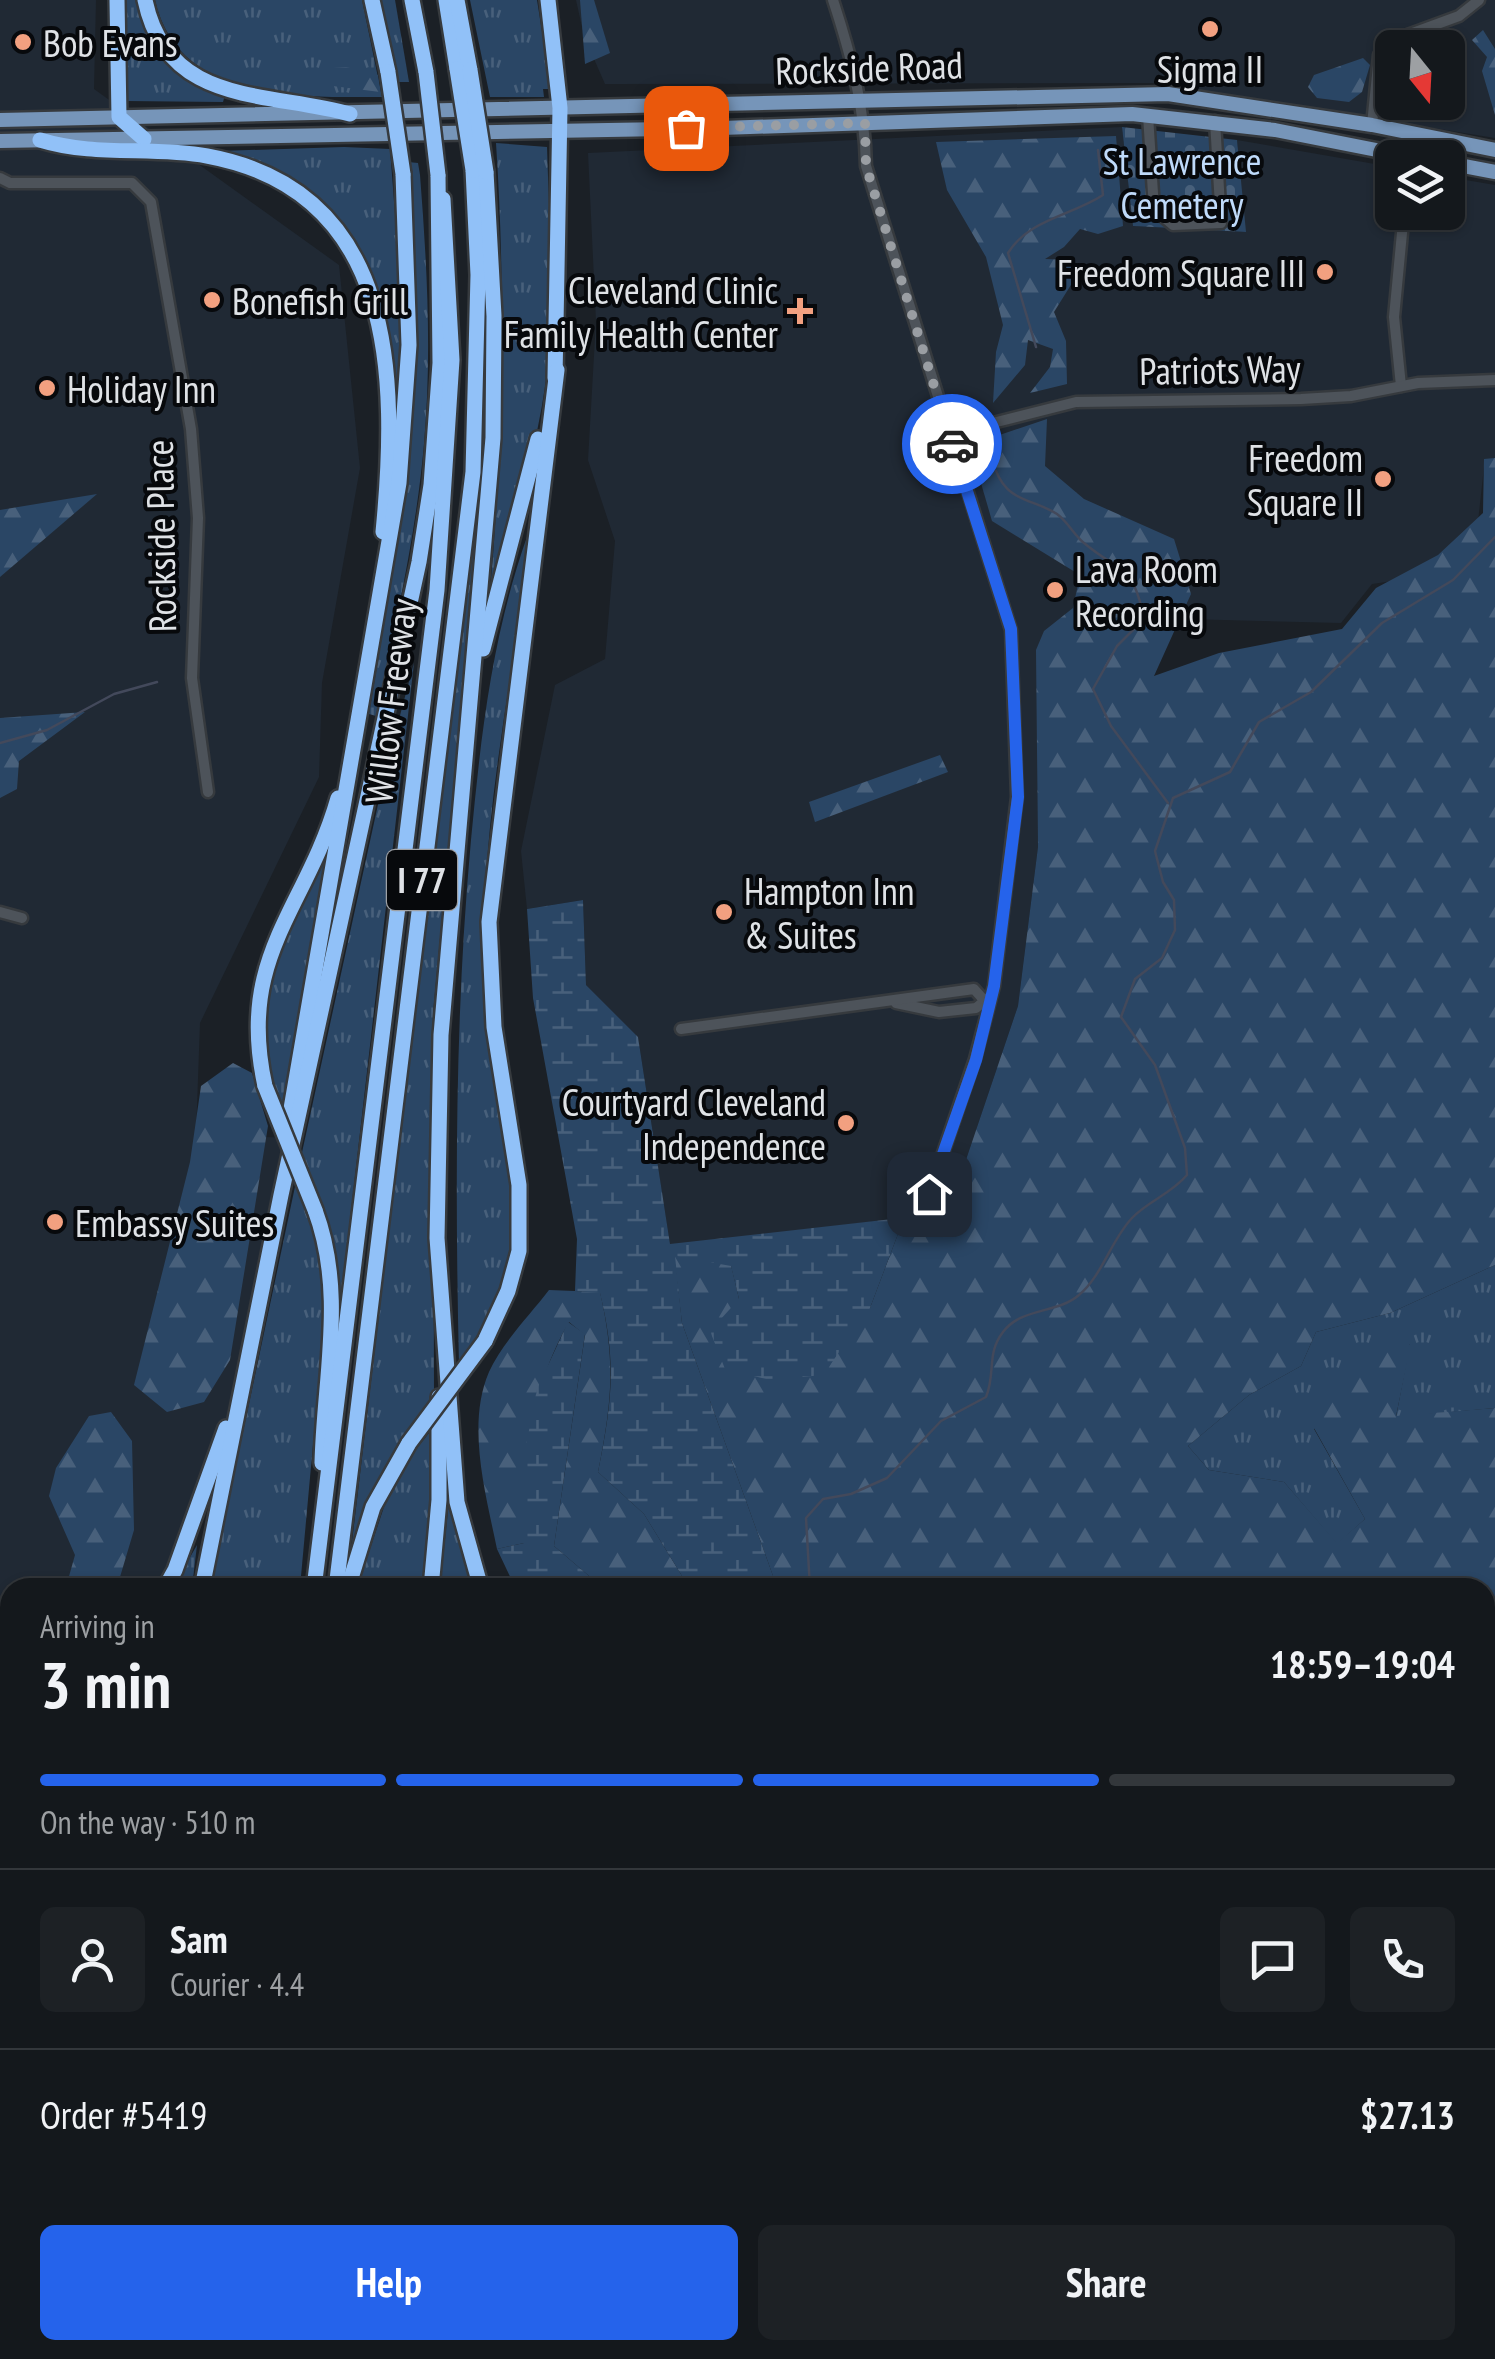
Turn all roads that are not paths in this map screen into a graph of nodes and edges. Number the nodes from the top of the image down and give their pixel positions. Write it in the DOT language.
graph roads {
  1 [pos="117,0"];
  2 [pos="145,0"];
  3 [pos="372,0"];
  4 [pos="412,0"];
  5 [pos="446,0"];
  6 [pos="457,0"];
  7 [pos="548,0"];
  8 [pos="833,0"];
  9 [pos="1478,0"];
  10 [pos="464,69"];
  11 [pos="859,100"];
  12 [pos="560,108"];
  13 [pos="350,114"];
  14 [pos="1148,115"];
  15 [pos="119,118"];
  16 [pos="0,120"];
  17 [pos="1215,121"];
  18 [pos="865,123"];
  19 [pos="1372,125"];
  20 [pos="560,129"];
  21 [pos="40,140"];
  22 [pos="144,140"];
  23 [pos="0,141"];
  24 [pos="1375,150"];
  25 [pos="1495,150"];
  26 [pos="1465,166"];
  27 [pos="479,171"];
  28 [pos="1495,172"];
  29 [pos="438,175"];
  30 [pos="0,178"];
  31 [pos="1402,230"];
  32 [pos="557,370"];
  33 [pos="1495,380"];
  34 [pos="1400,386"];
  35 [pos="949,434"];
  36 [pos="378,602"];
  37 [pos="354,741"];
  38 [pos="466,747"];
  39 [pos="208,792"];
  40 [pos="0,912"];
  41 [pos="22,918"];
  42 [pos="986,998"];
  43 [pos="890,1001"];
  44 [pos="682,1029"];
  45 [pos="281,1194"];
  46 [pos="929,1194"];
  47 [pos="444,1298"];
  48 [pos="240,1386"];
  49 [pos="322,1514"];
  50 [pos="170,1578"];
  51 [pos="204,1578"];
  52 [pos="315,1578"];
  53 [pos="337,1578"];
  54 [pos="351,1578"];
  55 [pos="432,1578"];
  56 [pos="479,1578"];
  1 -- 15 [label="highway"];
  2 -- 13 [label="highway"];
  3 -- 36 [label="highway, bridge"];
  4 -- 29 [label="highway, Willow Freeway / I 77, bridge"];
  5 -- 10 [label="highway, Willow Freeway / I 77"];
  6 -- 10 [label="highway"];
  7 -- 12 [label="highway"];
  8 -- 11 [label="street"];
  9 -- 19 [label="street"];
  10 -- 27 [label="highway, Willow Freeway / I 77, bridge"];
  11 -- 12 [label="main road, Rockside Road"];
  11 -- 18 [label="street"];
  11 -- 19 [label="main road, Rockside Road"];
  12 -- 13 [label="main road, Rockside Road"];
  12 -- 20 [label="highway"];
  13 -- 15 [label="main road, Rockside Road"];
  14 -- 17 [label="main road, Rockside Road"];
  14 -- 17 [label="street"];
  14 -- 18 [label="main road, Rockside Road"];
  15 -- 16 [label="main road, Rockside Road"];
  15 -- 22 [label="highway"];
  17 -- 24 [label="main road, Rockside Road"];
  18 -- 20 [label="main road, Rockside Road"];
  18 -- 35 [label="street"];
  19 -- 25 [label="main road, Rockside Road"];
  20 -- 22 [label="main road, Rockside Road"];
  20 -- 32 [label="highway"];
  21 -- 22 [label="main road, Rockside Road"];
  21 -- 23 [label="main road, Rockside Road"];
  21 -- 36 [label="highway"];
  26 -- 28 [label="main road"];
  27 -- 38 [label="highway"];
  27 -- 53 [label="highway, Willow Freeway / I 77"];
  29 -- 45 [label="highway"];
  29 -- 49 [label="highway, Willow Freeway / I 77"];
  30 -- 39 [label="street, Rockside Place"];
  31 -- 34 [label="street"];
  32 -- 38 [label="highway"];
  32 -- 54 [label="highway, bridge"];
  33 -- 34 [label="street, Patriots Way"];
  34 -- 35 [label="street, Patriots Way"];
  35 -- 42 [label="street"];
  36 -- 37 [label="highway"];
  37 -- 45 [label="highway"];
  37 -- 49 [label="highway, bridge"];
  38 -- 47 [label="highway"];
  40 -- 41 [label="street"];
  42 -- 43 [label="street"];
  42 -- 43 [label="street"];
  42 -- 46 [label="street"];
  43 -- 44 [label="street"];
  45 -- 48 [label="highway"];
  47 -- 55 [label="highway"];
  47 -- 56 [label="highway"];
  48 -- 50 [label="highway"];
  48 -- 51 [label="highway"];
  49 -- 52 [label="highway, Willow Freeway / I 77"];
}
